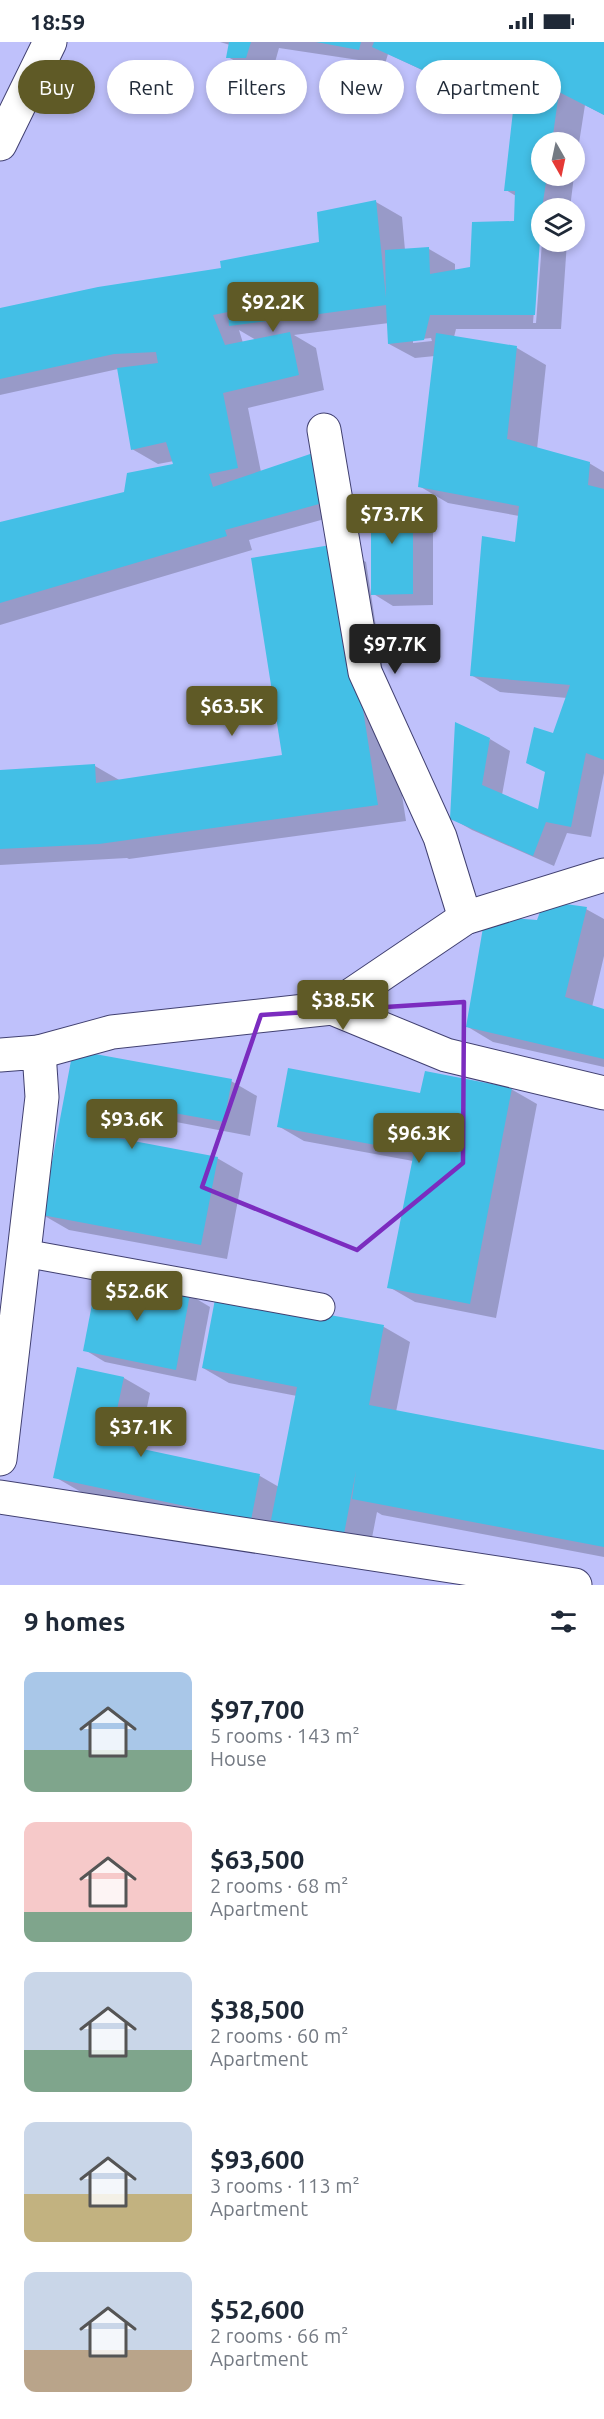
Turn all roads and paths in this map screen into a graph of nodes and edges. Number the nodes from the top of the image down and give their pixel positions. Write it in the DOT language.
graph roads {
  1 [pos="50,42"];
  2 [pos="0,144"];
  3 [pos="324,430"];
  4 [pos="604,875"];
  5 [pos="465,918"];
  6 [pos="332,1008"];
  7 [pos="39,1052"];
  8 [pos="0,1055"];
  9 [pos="604,1093"];
  10 [pos="24,1253"];
  11 [pos="321,1307"];
  12 [pos="0,1459"];
  13 [pos="0,1497"];
  14 [pos="574,1585"];
  1 -- 2 [label="street"];
  3 -- 5 [label="street"];
  4 -- 5 [label="street"];
  5 -- 6 [label="street"];
  6 -- 7 [label="street"];
  6 -- 9 [label="street"];
  7 -- 8 [label="street"];
  7 -- 10 [label="street"];
  10 -- 11 [label="lane"];
  10 -- 12 [label="street"];
  13 -- 14 [label="street"];
}
